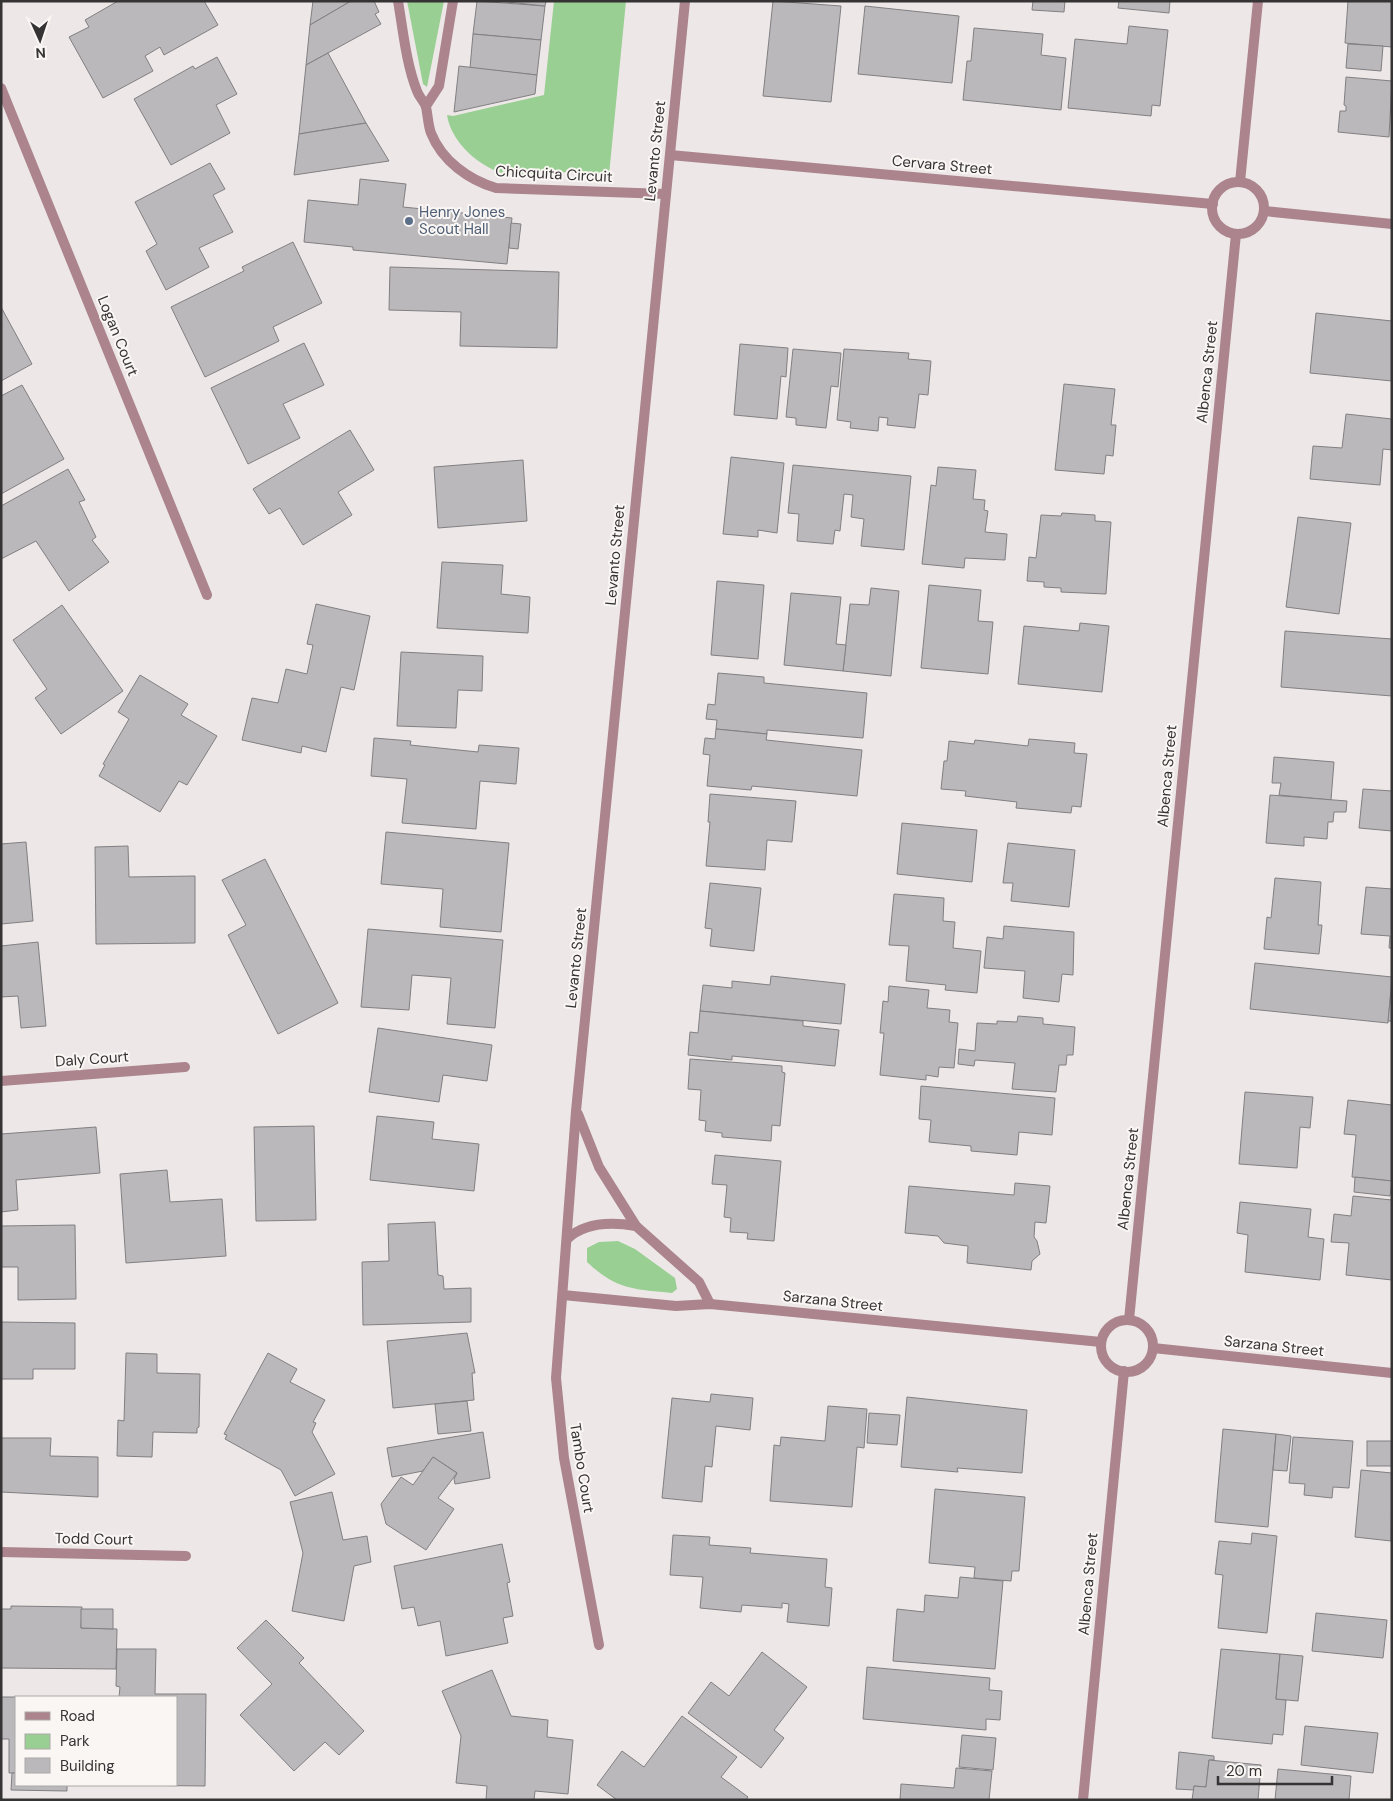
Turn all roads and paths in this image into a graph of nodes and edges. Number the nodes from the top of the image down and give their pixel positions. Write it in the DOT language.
graph roads {
  1 [pos="398,1"];
  2 [pos="453,1"];
  3 [pos="685,1"];
  4 [pos="1258,1"];
  5 [pos="1,88"];
  6 [pos="426,106"];
  7 [pos="670,155"];
  8 [pos="1240,182"];
  9 [pos="666,194"];
  10 [pos="1212,204"];
  11 [pos="1264,211"];
  12 [pos="1392,224"];
  13 [pos="1236,234"];
  14 [pos="207,595"];
  15 [pos="185,1067"];
  16 [pos="1,1081"];
  17 [pos="576,1111"];
  18 [pos="636,1226"];
  19 [pos="568,1239"];
  20 [pos="563,1295"];
  21 [pos="710,1304"];
  22 [pos="1129,1320"];
  23 [pos="1101,1342"];
  24 [pos="1153,1348"];
  25 [pos="1124,1371"];
  26 [pos="1392,1373"];
  27 [pos="1,1552"];
  28 [pos="186,1556"];
  29 [pos="599,1644"];
  30 [pos="1083,1800"];
  1 -- 6 [label="street, Chicquita Circuit"];
  2 -- 6 [label="street"];
  3 -- 7 [label="street, Levanto Street"];
  4 -- 8 [label="street"];
  5 -- 14 [label="street, Logan Court"];
  6 -- 9 [label="street, Chicquita Circuit"];
  7 -- 9 [label="street, Levanto Street"];
  7 -- 10 [label="street, Cervara Street"];
  8 -- 10 [label="street"];
  8 -- 11 [label="street"];
  9 -- 17 [label="street, Levanto Street"];
  10 -- 13 [label="street"];
  11 -- 12 [label="street"];
  11 -- 13 [label="street"];
  13 -- 22 [label="street, Albenca Street"];
  15 -- 16 [label="street, Daly Court"];
  17 -- 18 [label="street, Levanto Street"];
  17 -- 19 [label="street, Levanto Street"];
  18 -- 19 [label="street"];
  18 -- 21 [label="street, Levanto Street"];
  19 -- 20 [label="street, Levanto Street"];
  20 -- 21 [label="street, Sarzana Street"];
  20 -- 29 [label="street, Tambo Court"];
  21 -- 23 [label="street, Sarzana Street"];
  22 -- 23 [label="street"];
  22 -- 24 [label="street"];
  23 -- 25 [label="street"];
  24 -- 25 [label="street"];
  24 -- 26 [label="street, Sarzana Street"];
  25 -- 30 [label="street, Albenca Street"];
  27 -- 28 [label="street, Todd Court"];
}
